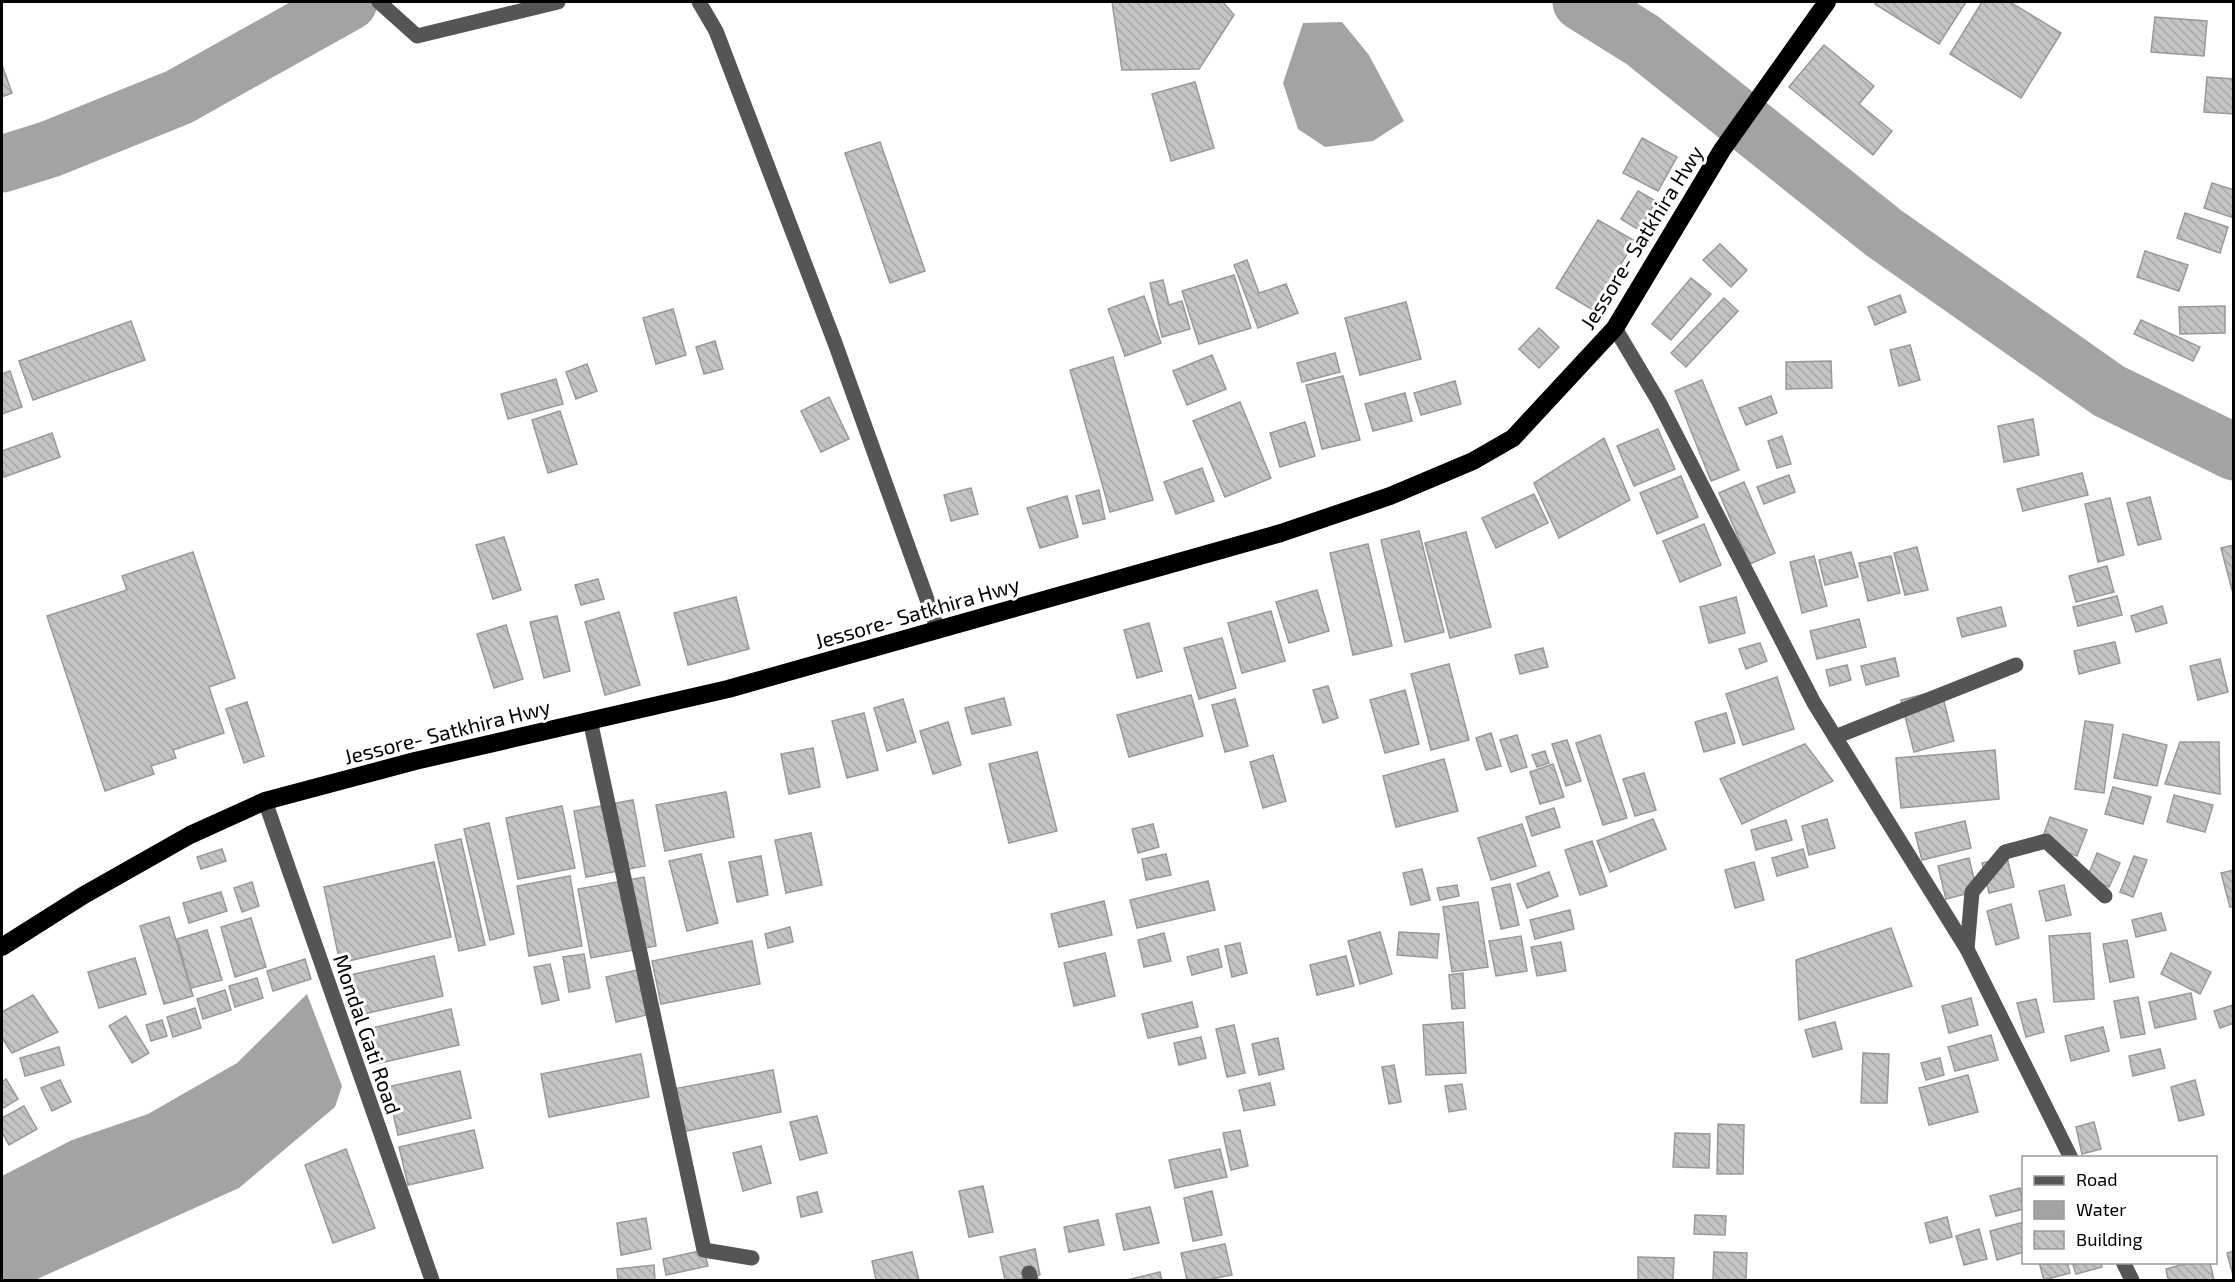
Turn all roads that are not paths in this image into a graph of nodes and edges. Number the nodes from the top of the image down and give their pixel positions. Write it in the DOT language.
graph roads {
  1 [pos="379,2"];
  2 [pos="558,2"];
  3 [pos="699,2"];
  4 [pos="1827,2"];
  5 [pos="1615,328"];
  6 [pos="938,630"];
  7 [pos="2016,665"];
  8 [pos="590,720"];
  9 [pos="1835,737"];
  10 [pos="265,801"];
  11 [pos="2104,896"];
  12 [pos="2,947"];
  13 [pos="1967,949"];
  14 [pos="2070,1156"];
  15 [pos="752,1258"];
  16 [pos="2124,1264"];
  17 [pos="432,1281"];
  18 [pos="2132,1281"];
  1 -- 2 [label="street"];
  3 -- 6 [label="street"];
  4 -- 5 [label="highway, Jessore- Satkhira Hwy"];
  5 -- 6 [label="highway, Jessore- Satkhira Hwy"];
  5 -- 9 [label="street"];
  6 -- 8 [label="highway, Jessore- Satkhira Hwy"];
  7 -- 9 [label="street"];
  8 -- 10 [label="highway, Jessore- Satkhira Hwy"];
  8 -- 15 [label="street"];
  9 -- 13 [label="street"];
  10 -- 12 [label="highway, Jessore- Satkhira Hwy"];
  10 -- 17 [label="street, Mondal Gati Road"];
  11 -- 13 [label="street"];
  13 -- 14 [label="street"];
  16 -- 18 [label="street"];
}
